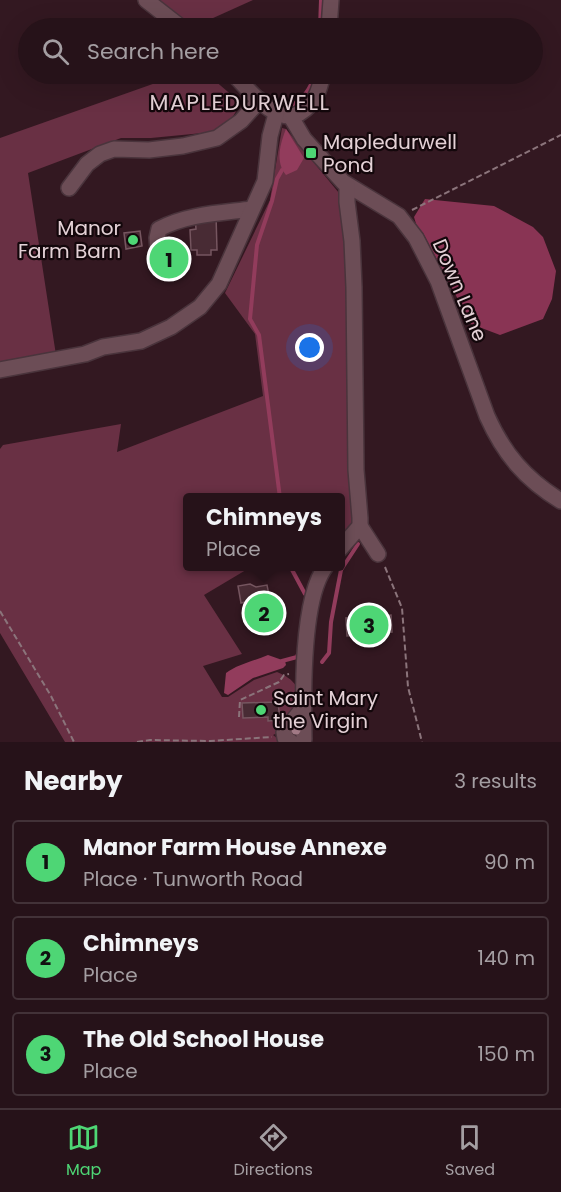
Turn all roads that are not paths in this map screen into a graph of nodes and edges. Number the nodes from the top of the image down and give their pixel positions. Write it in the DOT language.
graph roads {
  1 [pos="146,0"];
  2 [pos="332,0"];
  3 [pos="169,18"];
  4 [pos="330,18"];
  5 [pos="244,84"];
  6 [pos="321,84"];
  7 [pos="260,99"];
  8 [pos="284,115"];
  9 [pos="347,185"];
  10 [pos="69,188"];
  11 [pos="252,209"];
  12 [pos="158,251"];
  13 [pos="0,370"];
  14 [pos="561,501"];
  15 [pos="360,526"];
  16 [pos="345,543"];
  17 [pos="378,554"];
  18 [pos="324,571"];
  19 [pos="303,708"];
  20 [pos="287,737"];
  21 [pos="302,742"];
  1 -- 3 [label="street"];
  2 -- 4 [label="street"];
  5 -- 7 [label="street, Down Lane"];
  6 -- 8 [label="street"];
  7 -- 8 [label="street, Down Lane"];
  7 -- 10 [label="street"];
  8 -- 9 [label="street, Down Lane"];
  8 -- 11 [label="street"];
  9 -- 14 [label="street, Down Lane"];
  9 -- 15 [label="street"];
  11 -- 12 [label="street"];
  11 -- 13 [label="street"];
  15 -- 16 [label="street"];
  15 -- 17 [label="street"];
  18 -- 19 [label="street"];
  19 -- 20 [label="street"];
  19 -- 21 [label="street"];
}
